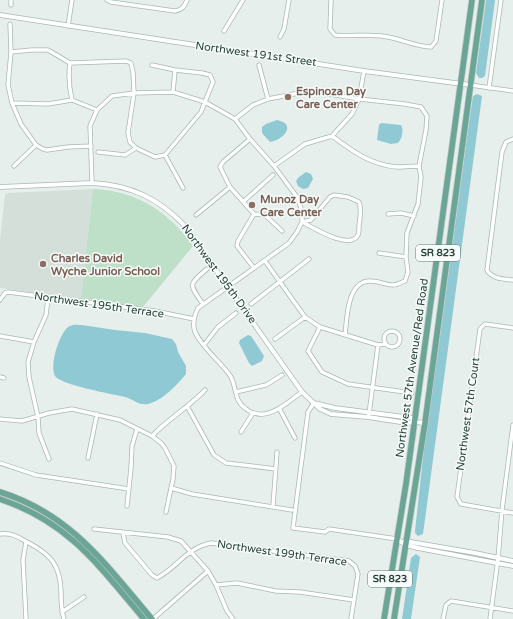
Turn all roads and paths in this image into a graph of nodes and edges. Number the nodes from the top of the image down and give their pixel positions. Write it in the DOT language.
graph roads {
  1 [pos="72,0"];
  2 [pos="107,0"];
  3 [pos="187,0"];
  4 [pos="243,0"];
  5 [pos="290,0"];
  6 [pos="332,0"];
  7 [pos="442,0"];
  8 [pos="472,0"];
  9 [pos="482,0"];
  10 [pos="501,0"];
  11 [pos="0,15"];
  12 [pos="10,24"];
  13 [pos="68,26"];
  14 [pos="224,31"];
  15 [pos="280,37"];
  16 [pos="11,52"];
  17 [pos="70,63"];
  18 [pos="152,65"];
  19 [pos="259,65"];
  20 [pos="174,70"];
  21 [pos="364,70"];
  22 [pos="461,84"];
  23 [pos="470,85"];
  24 [pos="489,88"];
  25 [pos="513,91"];
  26 [pos="173,92"];
  27 [pos="134,93"];
  28 [pos="268,99"];
  29 [pos="358,99"];
  30 [pos="72,100"];
  31 [pos="205,102"];
  32 [pos="12,103"];
  33 [pos="97,110"];
  34 [pos="235,119"];
  35 [pos="332,136"];
  36 [pos="250,139"];
  37 [pos="513,139"];
  38 [pos="36,145"];
  39 [pos="91,146"];
  40 [pos="136,148"];
  41 [pos="98,152"];
  42 [pos="165,154"];
  43 [pos="14,166"];
  44 [pos="274,166"];
  45 [pos="419,166"];
  46 [pos="273,175"];
  47 [pos="92,183"];
  48 [pos="0,187"];
  49 [pos="230,187"];
  50 [pos="183,188"];
  51 [pos="244,201"];
  52 [pos="254,214"];
  53 [pos="388,214"];
  54 [pos="196,215"];
  55 [pos="414,216"];
  56 [pos="302,222"];
  57 [pos="282,231"];
  58 [pos="379,253"];
  59 [pos="406,257"];
  60 [pos="309,259"];
  61 [pos="265,261"];
  62 [pos="254,268"];
  63 [pos="207,269"];
  64 [pos="513,280"];
  65 [pos="279,282"];
  66 [pos="228,287"];
  67 [pos="48,298"];
  68 [pos="0,300"];
  69 [pos="203,304"];
  70 [pos="251,304"];
  71 [pos="236,313"];
  72 [pos="305,317"];
  73 [pos="194,319"];
  74 [pos="320,327"];
  75 [pos="513,328"];
  76 [pos="345,335"];
  77 [pos="0,336"];
  78 [pos="275,339"];
  79 [pos="34,342"];
  80 [pos="385,344"];
  81 [pos="204,345"];
  82 [pos="378,345"];
  83 [pos="282,375"];
  84 [pos="372,388"];
  85 [pos="205,390"];
  86 [pos="236,392"];
  87 [pos="302,392"];
  88 [pos="412,394"];
  89 [pos="314,403"];
  90 [pos="187,406"];
  91 [pos="278,408"];
  92 [pos="369,412"];
  93 [pos="253,413"];
  94 [pos="97,414"];
  95 [pos="38,417"];
  96 [pos="368,417"];
  97 [pos="0,419"];
  98 [pos="415,422"];
  99 [pos="425,423"];
  100 [pos="513,425"];
  101 [pos="137,429"];
  102 [pos="242,432"];
  103 [pos="152,436"];
  104 [pos="295,438"];
  105 [pos="277,452"];
  106 [pos="88,458"];
  107 [pos="49,459"];
  108 [pos="0,463"];
  109 [pos="276,469"];
  110 [pos="171,488"];
  111 [pos="129,489"];
  112 [pos="0,492"];
  113 [pos="0,498"];
  114 [pos="127,506"];
  115 [pos="273,506"];
  116 [pos="292,510"];
  117 [pos="502,510"];
  118 [pos="37,511"];
  119 [pos="166,512"];
  120 [pos="513,513"];
  121 [pos="94,529"];
  122 [pos="123,533"];
  123 [pos="0,534"];
  124 [pos="397,539"];
  125 [pos="26,542"];
  126 [pos="406,543"];
  127 [pos="191,551"];
  128 [pos="498,561"];
  129 [pos="513,561"];
  130 [pos="513,566"];
  131 [pos="208,571"];
  132 [pos="216,585"];
  133 [pos="84,597"];
  134 [pos="354,600"];
  135 [pos="492,608"];
  136 [pos="62,612"];
  137 [pos="513,612"];
  138 [pos="26,619"];
  139 [pos="64,619"];
  140 [pos="144,619"];
  141 [pos="152,619"];
  142 [pos="233,619"];
  143 [pos="351,619"];
  144 [pos="384,619"];
  145 [pos="394,619"];
  146 [pos="443,619"];
  147 [pos="490,619"];
  1 -- 13 [label="street"];
  2 -- 3 [label="street"];
  4 -- 14 [label="street"];
  5 -- 15 [label="street"];
  6 -- 7 [label="street"];
  8 -- 22 [label="main road, Northwest 57th Avenue/Red Road / SR 823"];
  9 -- 23 [label="main road, Northwest 57th Avenue/Red Road / SR 823"];
  10 -- 24 [label="street"];
  11 -- 13 [label="street, Northwest 191st Street"];
  12 -- 16 [label="street"];
  13 -- 21 [label="street, Northwest 191st Street"];
  16 -- 17 [label="street"];
  16 -- 32 [label="street"];
  17 -- 27 [label="street"];
  17 -- 30 [label="street"];
  18 -- 20 [label="street"];
  19 -- 28 [label="street"];
  20 -- 26 [label="street"];
  20 -- 31 [label="street"];
  21 -- 22 [label="street, Northwest 191st Street"];
  21 -- 29 [label="street"];
  22 -- 23 [label="street, Northwest 191st Street"];
  22 -- 98 [label="main road, Northwest 57th Avenue/Red Road / SR 823"];
  23 -- 24 [label="street, Northwest 191st Street"];
  23 -- 99 [label="main road, Northwest 57th Avenue/Red Road / SR 823"];
  24 -- 25 [label="street, Northwest 191st Street"];
  26 -- 27 [label="street"];
  26 -- 31 [label="street"];
  27 -- 33 [label="street"];
  27 -- 40 [label="street"];
  28 -- 29 [label="street"];
  28 -- 34 [label="street"];
  29 -- 35 [label="street"];
  29 -- 45 [label="street"];
  30 -- 32 [label="street"];
  30 -- 33 [label="street"];
  31 -- 34 [label="street"];
  31 -- 42 [label="street"];
  32 -- 38 [label="street"];
  33 -- 39 [label="street"];
  34 -- 36 [label="street"];
  35 -- 44 [label="street"];
  35 -- 45 [label="street"];
  36 -- 44 [label="street"];
  36 -- 49 [label="street"];
  37 -- 64 [label="street"];
  38 -- 39 [label="street"];
  38 -- 43 [label="street"];
  39 -- 47 [label="street"];
  40 -- 41 [label="street"];
  40 -- 42 [label="street"];
  42 -- 50 [label="street"];
  44 -- 56 [label="street"];
  45 -- 55 [label="street"];
  46 -- 51 [label="street"];
  47 -- 48 [label="street, Northwest 195th Drive"];
  47 -- 66 [label="street, Northwest 195th Drive"];
  49 -- 51 [label="street"];
  49 -- 54 [label="street"];
  51 -- 52 [label="street"];
  52 -- 57 [label="street"];
  52 -- 62 [label="street"];
  53 -- 55 [label="street"];
  55 -- 59 [label="street"];
  56 -- 56 [label="street"];
  56 -- 61 [label="street"];
  58 -- 59 [label="street"];
  59 -- 76 [label="street"];
  60 -- 65 [label="street"];
  61 -- 62 [label="street"];
  61 -- 65 [label="street"];
  62 -- 66 [label="street"];
  63 -- 69 [label="street"];
  65 -- 70 [label="street"];
  65 -- 72 [label="street"];
  66 -- 69 [label="street"];
  66 -- 87 [label="street, Northwest 195th Drive"];
  67 -- 68 [label="street, Northwest 195th Terrace"];
  67 -- 73 [label="street, Northwest 195th Terrace"];
  67 -- 79 [label="street"];
  69 -- 73 [label="street"];
  71 -- 81 [label="street"];
  72 -- 74 [label="street"];
  72 -- 78 [label="street"];
  73 -- 81 [label="street"];
  74 -- 76 [label="street"];
  74 -- 84 [label="street"];
  75 -- 117 [label="street, Northwest 57th Court"];
  76 -- 82 [label="street"];
  77 -- 79 [label="street"];
  79 -- 95 [label="street"];
  80 -- 80 [label="street"];
  80 -- 82 [label="street"];
  81 -- 86 [label="street"];
  82 -- 84 [label="street"];
  83 -- 86 [label="street"];
  84 -- 88 [label="street"];
  84 -- 92 [label="street"];
  85 -- 90 [label="street"];
  86 -- 93 [label="street"];
  87 -- 89 [label="street, Northwest 195th Drive"];
  87 -- 91 [label="street"];
  89 -- 92 [label="street, Northwest 195th Drive"];
  89 -- 96 [label="street, Northwest 195th Drive"];
  89 -- 124 [label="street"];
  90 -- 103 [label="street"];
  90 -- 109 [label="street"];
  91 -- 93 [label="street"];
  91 -- 104 [label="street"];
  92 -- 96 [label="street"];
  92 -- 98 [label="street, Northwest 195th Drive"];
  93 -- 102 [label="street"];
  94 -- 95 [label="street"];
  94 -- 101 [label="street"];
  94 -- 106 [label="street"];
  95 -- 97 [label="street"];
  95 -- 107 [label="street"];
  96 -- 98 [label="street, Northwest 195th Drive"];
  98 -- 99 [label="street, Northwest 195th Drive"];
  98 -- 124 [label="main road, Northwest 57th Avenue/Red Road / SR 823"];
  99 -- 126 [label="main road, Northwest 57th Avenue/Red Road / SR 823"];
  100 -- 117 [label="street"];
  101 -- 103 [label="street"];
  101 -- 111 [label="street"];
  103 -- 110 [label="street"];
  105 -- 109 [label="street"];
  108 -- 111 [label="street"];
  109 -- 115 [label="street"];
  110 -- 115 [label="street"];
  110 -- 119 [label="street"];
  111 -- 114 [label="street"];
  112 -- 118 [label="main road"];
  113 -- 118 [label="main road"];
  115 -- 116 [label="street"];
  117 -- 120 [label="street"];
  117 -- 128 [label="street"];
  118 -- 140 [label="main road"];
  118 -- 141 [label="main road"];
  121 -- 122 [label="street"];
  122 -- 127 [label="street"];
  122 -- 127 [label="street, Northwest 199th Terrace"];
  123 -- 125 [label="street"];
  124 -- 126 [label="street"];
  124 -- 144 [label="main road, Northwest 57th Avenue/Red Road / SR 823"];
  125 -- 136 [label="street"];
  125 -- 138 [label="street"];
  126 -- 128 [label="street"];
  126 -- 145 [label="main road, Northwest 57th Avenue/Red Road / SR 823"];
  127 -- 131 [label="street"];
  127 -- 134 [label="street, Northwest 199th Terrace"];
  128 -- 129 [label="street"];
  128 -- 130 [label="street"];
  128 -- 135 [label="street"];
  131 -- 132 [label="street"];
  131 -- 141 [label="street"];
  132 -- 134 [label="street"];
  132 -- 142 [label="street"];
  133 -- 136 [label="street"];
  134 -- 143 [label="street"];
  135 -- 137 [label="street"];
  135 -- 146 [label="street"];
  135 -- 147 [label="street"];
  136 -- 139 [label="street"];
}
